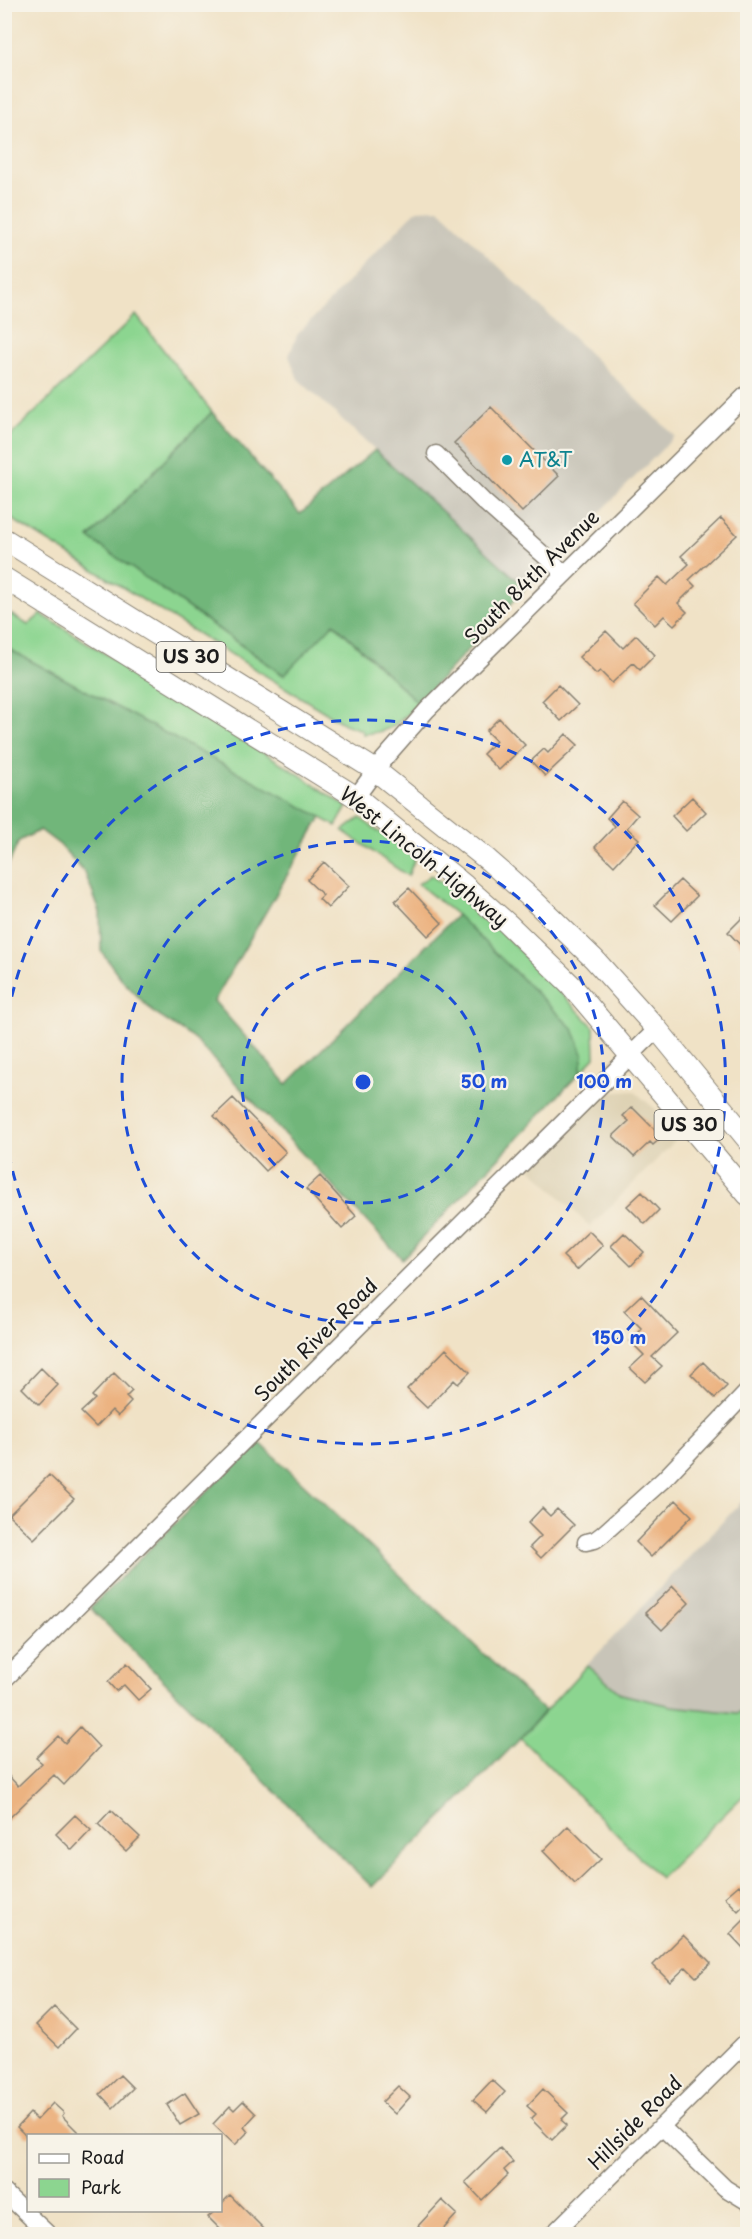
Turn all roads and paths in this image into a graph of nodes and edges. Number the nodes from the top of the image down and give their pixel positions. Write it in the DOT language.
graph roads {
  1 [pos="747,393"];
  2 [pos="436,454"];
  3 [pos="7,541"];
  4 [pos="565,574"];
  5 [pos="8,580"];
  6 [pos="375,770"];
  7 [pos="356,797"];
  8 [pos="657,1029"];
  9 [pos="631,1055"];
  10 [pos="747,1140"];
  11 [pos="747,1195"];
  12 [pos="747,1391"];
  13 [pos="586,1542"];
  14 [pos="4,1680"];
  15 [pos="747,2040"];
  16 [pos="662,2126"];
  17 [pos="4,2192"];
  18 [pos="747,2202"];
  19 [pos="48,2235"];
  20 [pos="553,2235"];
  1 -- 4 [label="street, South 84th Avenue"];
  2 -- 4 [label="street"];
  3 -- 6 [label="main road, West Lincoln Highway / US 30"];
  4 -- 6 [label="street, South 84th Avenue"];
  5 -- 7 [label="main road, West Lincoln Highway / US 30"];
  6 -- 7 [label="street, South 84th Avenue"];
  6 -- 8 [label="main road, West Lincoln Highway / US 30"];
  7 -- 9 [label="main road, West Lincoln Highway / US 30"];
  8 -- 9 [label="street, South River Road"];
  8 -- 10 [label="main road, West Lincoln Highway / US 30"];
  9 -- 11 [label="main road, West Lincoln Highway / US 30"];
  9 -- 14 [label="street, South River Road"];
  12 -- 13 [label="street"];
  15 -- 16 [label="street, Hillside Road"];
  16 -- 18 [label="street"];
  16 -- 20 [label="street, Hillside Road"];
  17 -- 19 [label="street"];
}
